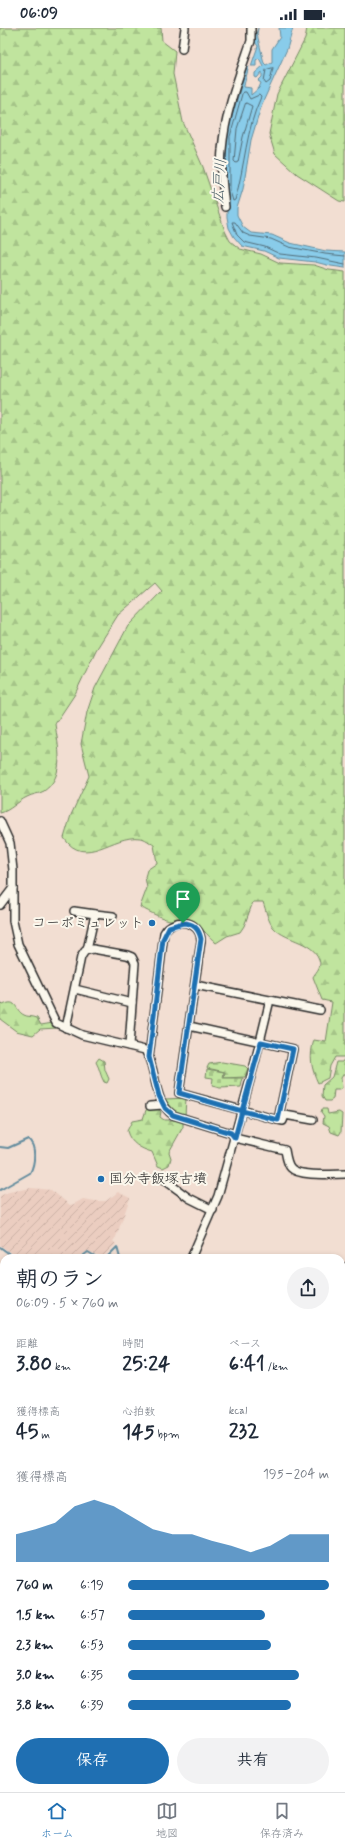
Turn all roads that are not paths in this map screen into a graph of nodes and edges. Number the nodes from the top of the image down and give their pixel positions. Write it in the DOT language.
graph roads {
  1 [pos="185,28"];
  2 [pos="251,28"];
  3 [pos="182,49"];
  4 [pos="225,208"];
  5 [pos="0,821"];
  6 [pos="13,888"];
  7 [pos="0,905"];
  8 [pos="74,912"];
  9 [pos="95,914"];
  10 [pos="113,916"];
  11 [pos="87,950"];
  12 [pos="195,985"];
  13 [pos="75,989"];
  14 [pos="270,1000"];
  15 [pos="132,1003"];
  16 [pos="320,1010"];
  17 [pos="189,1026"];
  18 [pos="66,1028"];
  19 [pos="261,1042"];
  20 [pos="129,1046"];
  21 [pos="149,1057"];
  22 [pos="163,1105"];
  23 [pos="150,1106"];
  24 [pos="242,1111"];
  25 [pos="278,1120"];
  26 [pos="313,1120"];
  27 [pos="235,1138"];
  28 [pos="345,1174"];
  29 [pos="163,1179"];
  30 [pos="213,1210"];
  31 [pos="193,1254"];
  1 -- 3 [label="street"];
  2 -- 4 [label="street"];
  5 -- 6 [label="street"];
  6 -- 7 [label="street"];
  6 -- 18 [label="street"];
  8 -- 9 [label="street"];
  9 -- 10 [label="street"];
  9 -- 11 [label="street"];
  11 -- 13 [label="street"];
  11 -- 15 [label="street"];
  12 -- 14 [label="street"];
  12 -- 17 [label="street"];
  12 -- 21 [label="street"];
  13 -- 15 [label="street"];
  13 -- 18 [label="street"];
  14 -- 16 [label="street"];
  14 -- 19 [label="street"];
  15 -- 20 [label="street"];
  17 -- 19 [label="street"];
  17 -- 24 [label="street"];
  18 -- 20 [label="street"];
  19 -- 24 [label="street"];
  19 -- 25 [label="street"];
  20 -- 21 [label="street"];
  21 -- 22 [label="street"];
  22 -- 23 [label="street"];
  22 -- 27 [label="street"];
  24 -- 25 [label="street"];
  24 -- 27 [label="street"];
  25 -- 26 [label="street"];
  27 -- 28 [label="street"];
  27 -- 30 [label="street"];
  29 -- 30 [label="street"];
  30 -- 31 [label="street"];
}
